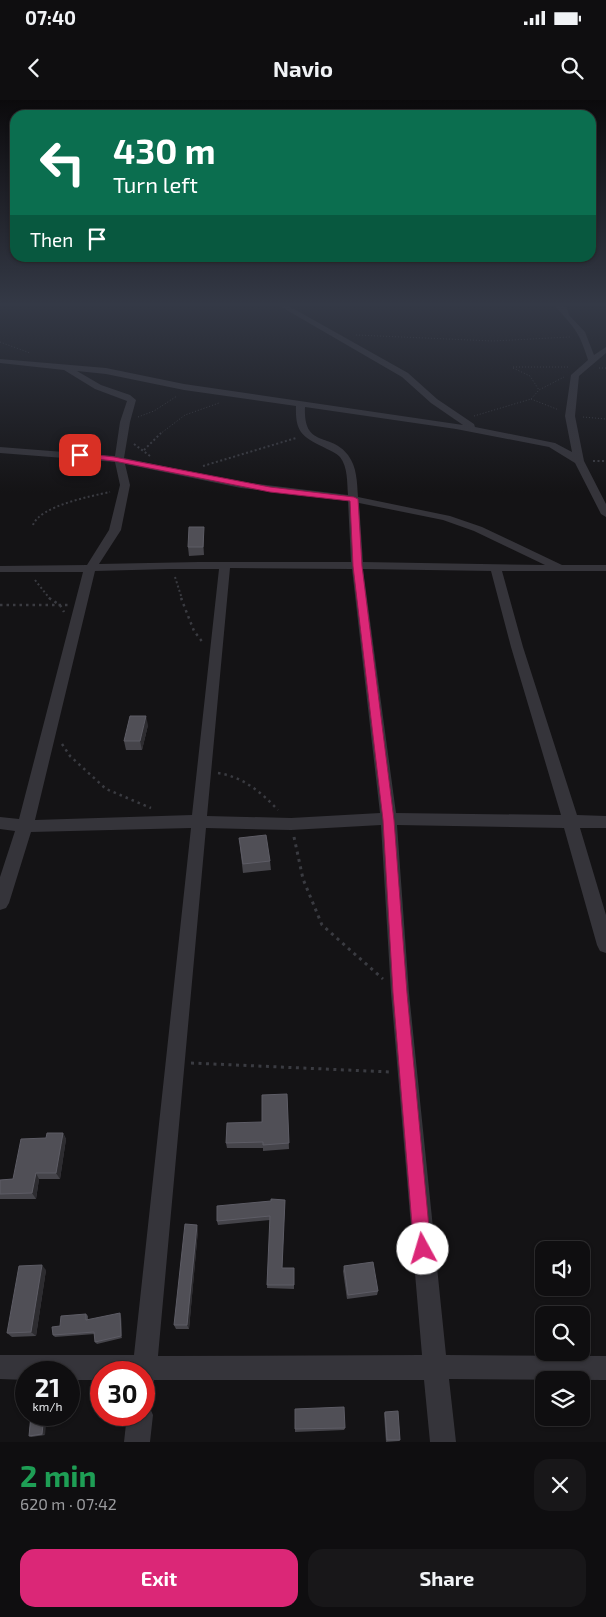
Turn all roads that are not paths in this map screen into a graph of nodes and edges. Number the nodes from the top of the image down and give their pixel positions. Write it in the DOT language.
graph roads {
  1 [pos="62,368"];
  2 [pos="66,368"];
  3 [pos="392,368"];
  4 [pos="581,368"];
  5 [pos="301,404"];
  6 [pos="480,432"];
  7 [pos="0,450"];
  8 [pos="119,460"];
  9 [pos="578,461"];
  10 [pos="354,499"];
  11 [pos="606,514"];
  12 [pos="225,564"];
  13 [pos="357,566"];
  14 [pos="561,568"];
  15 [pos="606,568"];
  16 [pos="0,569"];
  17 [pos="90,569"];
  18 [pos="496,569"];
  19 [pos="388,820"];
  20 [pos="571,821"];
  21 [pos="606,822"];
  22 [pos="199,823"];
  23 [pos="0,824"];
  24 [pos="26,826"];
  25 [pos="0,903"];
  26 [pos="606,945"];
  27 [pos="145,1361"];
  28 [pos="435,1366"];
  29 [pos="0,1367"];
  30 [pos="606,1368"];
  31 [pos="90,1370"];
  32 [pos="155,1372"];
  33 [pos="139,1426"];
  34 [pos="137,1442"];
  35 [pos="443,1442"];
  1 -- 2 [label="street"];
  2 -- 5 [label="street"];
  2 -- 8 [label="street"];
  3 -- 6 [label="street"];
  4 -- 9 [label="street"];
  5 -- 6 [label="street"];
  5 -- 10 [label="street"];
  6 -- 9 [label="street"];
  7 -- 8 [label="street"];
  8 -- 10 [label="street"];
  8 -- 17 [label="street"];
  9 -- 11 [label="street"];
  10 -- 13 [label="street"];
  10 -- 14 [label="street"];
  12 -- 13 [label="street"];
  12 -- 17 [label="street"];
  12 -- 22 [label="street"];
  13 -- 18 [label="street"];
  13 -- 19 [label="street"];
  14 -- 15 [label="street"];
  14 -- 18 [label="street"];
  16 -- 17 [label="street"];
  17 -- 24 [label="street"];
  18 -- 20 [label="street"];
  19 -- 20 [label="street"];
  19 -- 22 [label="street"];
  19 -- 28 [label="street"];
  20 -- 21 [label="street"];
  20 -- 26 [label="street"];
  22 -- 24 [label="street"];
  22 -- 27 [label="street"];
  23 -- 24 [label="street"];
  24 -- 25 [label="street"];
  28 -- 30 [label="street"];
  28 -- 32 [label="street"];
  28 -- 35 [label="street"];
  29 -- 31 [label="street"];
  33 -- 34 [label="street"];
}
